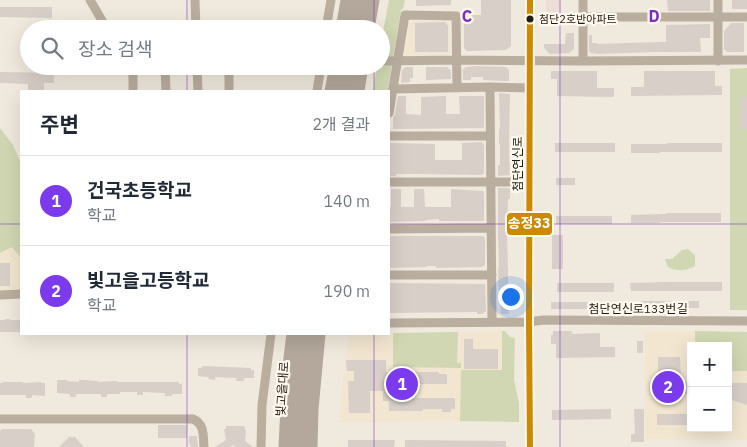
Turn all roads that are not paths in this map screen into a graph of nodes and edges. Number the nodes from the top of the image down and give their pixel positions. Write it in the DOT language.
graph roads {
  1 [pos="90,0"];
  2 [pos="195,0"];
  3 [pos="331,0"];
  4 [pos="346,0"];
  5 [pos="357,0"];
  6 [pos="365,0"];
  7 [pos="374,0"];
  8 [pos="530,0"];
  9 [pos="584,0"];
  10 [pos="718,0"];
  11 [pos="583,17"];
  12 [pos="718,17"];
  13 [pos="747,17"];
  14 [pos="102,20"];
  15 [pos="196,20"];
  16 [pos="328,20"];
  17 [pos="343,20"];
  18 [pos="354,20"];
  19 [pos="362,20"];
  20 [pos="371,20"];
  21 [pos="456,60"];
  22 [pos="747,60"];
  23 [pos="390,61"];
  24 [pos="397,61"];
  25 [pos="530,61"];
  26 [pos="718,61"];
  27 [pos="583,62"];
  28 [pos="133,75"];
  29 [pos="166,75"];
  30 [pos="197,75"];
  31 [pos="229,75"];
  32 [pos="320,75"];
  33 [pos="333,75"];
  34 [pos="344,75"];
  35 [pos="352,75"];
  36 [pos="362,75"];
  37 [pos="490,87"];
  38 [pos="457,88"];
  39 [pos="530,88"];
  40 [pos="392,89"];
  41 [pos="134,90"];
  42 [pos="166,90"];
  43 [pos="198,90"];
  44 [pos="229,90"];
  45 [pos="317,90"];
  46 [pos="330,90"];
  47 [pos="341,90"];
  48 [pos="349,90"];
  49 [pos="359,90"];
  50 [pos="390,105"];
  51 [pos="390,136"];
  52 [pos="490,136"];
  53 [pos="390,182"];
  54 [pos="491,182"];
  55 [pos="530,182"];
  56 [pos="491,228"];
  57 [pos="390,229"];
  58 [pos="390,275"];
  59 [pos="492,275"];
  60 [pos="20,294"];
  61 [pos="0,295"];
  62 [pos="747,321"];
  63 [pos="492,322"];
  64 [pos="529,322"];
  65 [pos="390,323"];
  66 [pos="271,335"];
  67 [pos="292,335"];
  68 [pos="301,335"];
  69 [pos="310,335"];
  70 [pos="320,335"];
  71 [pos="0,419"];
  72 [pos="204,447"];
  73 [pos="261,447"];
  74 [pos="284,447"];
  75 [pos="293,447"];
  76 [pos="302,447"];
  77 [pos="312,447"];
  78 [pos="530,447"];
  1 -- 14 [label="street"];
  2 -- 15 [label="street"];
  3 -- 16 [label="street"];
  4 -- 17 [label="main road"];
  5 -- 18 [label="main road"];
  6 -- 19 [label="main road"];
  7 -- 20 [label="main road"];
  8 -- 25 [label="street, 첨단연신로"];
  9 -- 11 [label="street"];
  10 -- 12 [label="street"];
  11 -- 12 [label="street"];
  11 -- 27 [label="street"];
  12 -- 13 [label="street"];
  12 -- 26 [label="street"];
  21 -- 24 [label="street"];
  21 -- 24 [label="street"];
  21 -- 25 [label="street"];
  21 -- 38 [label="street"];
  22 -- 26 [label="street"];
  23 -- 24 [label="street"];
  24 -- 40 [label="street"];
  25 -- 27 [label="street"];
  25 -- 39 [label="street, 첨단연신로"];
  26 -- 27 [label="street"];
  28 -- 41 [label="street"];
  29 -- 42 [label="street"];
  30 -- 43 [label="street"];
  31 -- 44 [label="street"];
  32 -- 45 [label="street"];
  33 -- 46 [label="main road"];
  34 -- 47 [label="main road"];
  35 -- 48 [label="main road"];
  36 -- 49 [label="main road"];
  37 -- 38 [label="street"];
  37 -- 39 [label="street"];
  37 -- 52 [label="street"];
  38 -- 40 [label="street"];
  39 -- 55 [label="street, 첨단연신로"];
  40 -- 50 [label="street"];
  51 -- 52 [label="street"];
  52 -- 54 [label="street"];
  53 -- 54 [label="street"];
  54 -- 55 [label="street"];
  54 -- 56 [label="street"];
  55 -- 64 [label="street, 첨단연신로"];
  56 -- 57 [label="street"];
  56 -- 59 [label="street"];
  58 -- 59 [label="street"];
  59 -- 63 [label="street"];
  60 -- 61 [label="street"];
  62 -- 64 [label="street, 첨단연신로133번길"];
  63 -- 64 [label="street, 첨단연신로133번길"];
  63 -- 65 [label="street, 첨단연신로133번길"];
  64 -- 78 [label="street, 첨단연신로"];
  66 -- 73 [label="street"];
  67 -- 74 [label="main road"];
  68 -- 75 [label="main road, 빛고을대로"];
  69 -- 76 [label="main road, 빛고을대로"];
  70 -- 77 [label="main road"];
  71 -- 72 [label="street"];
}
